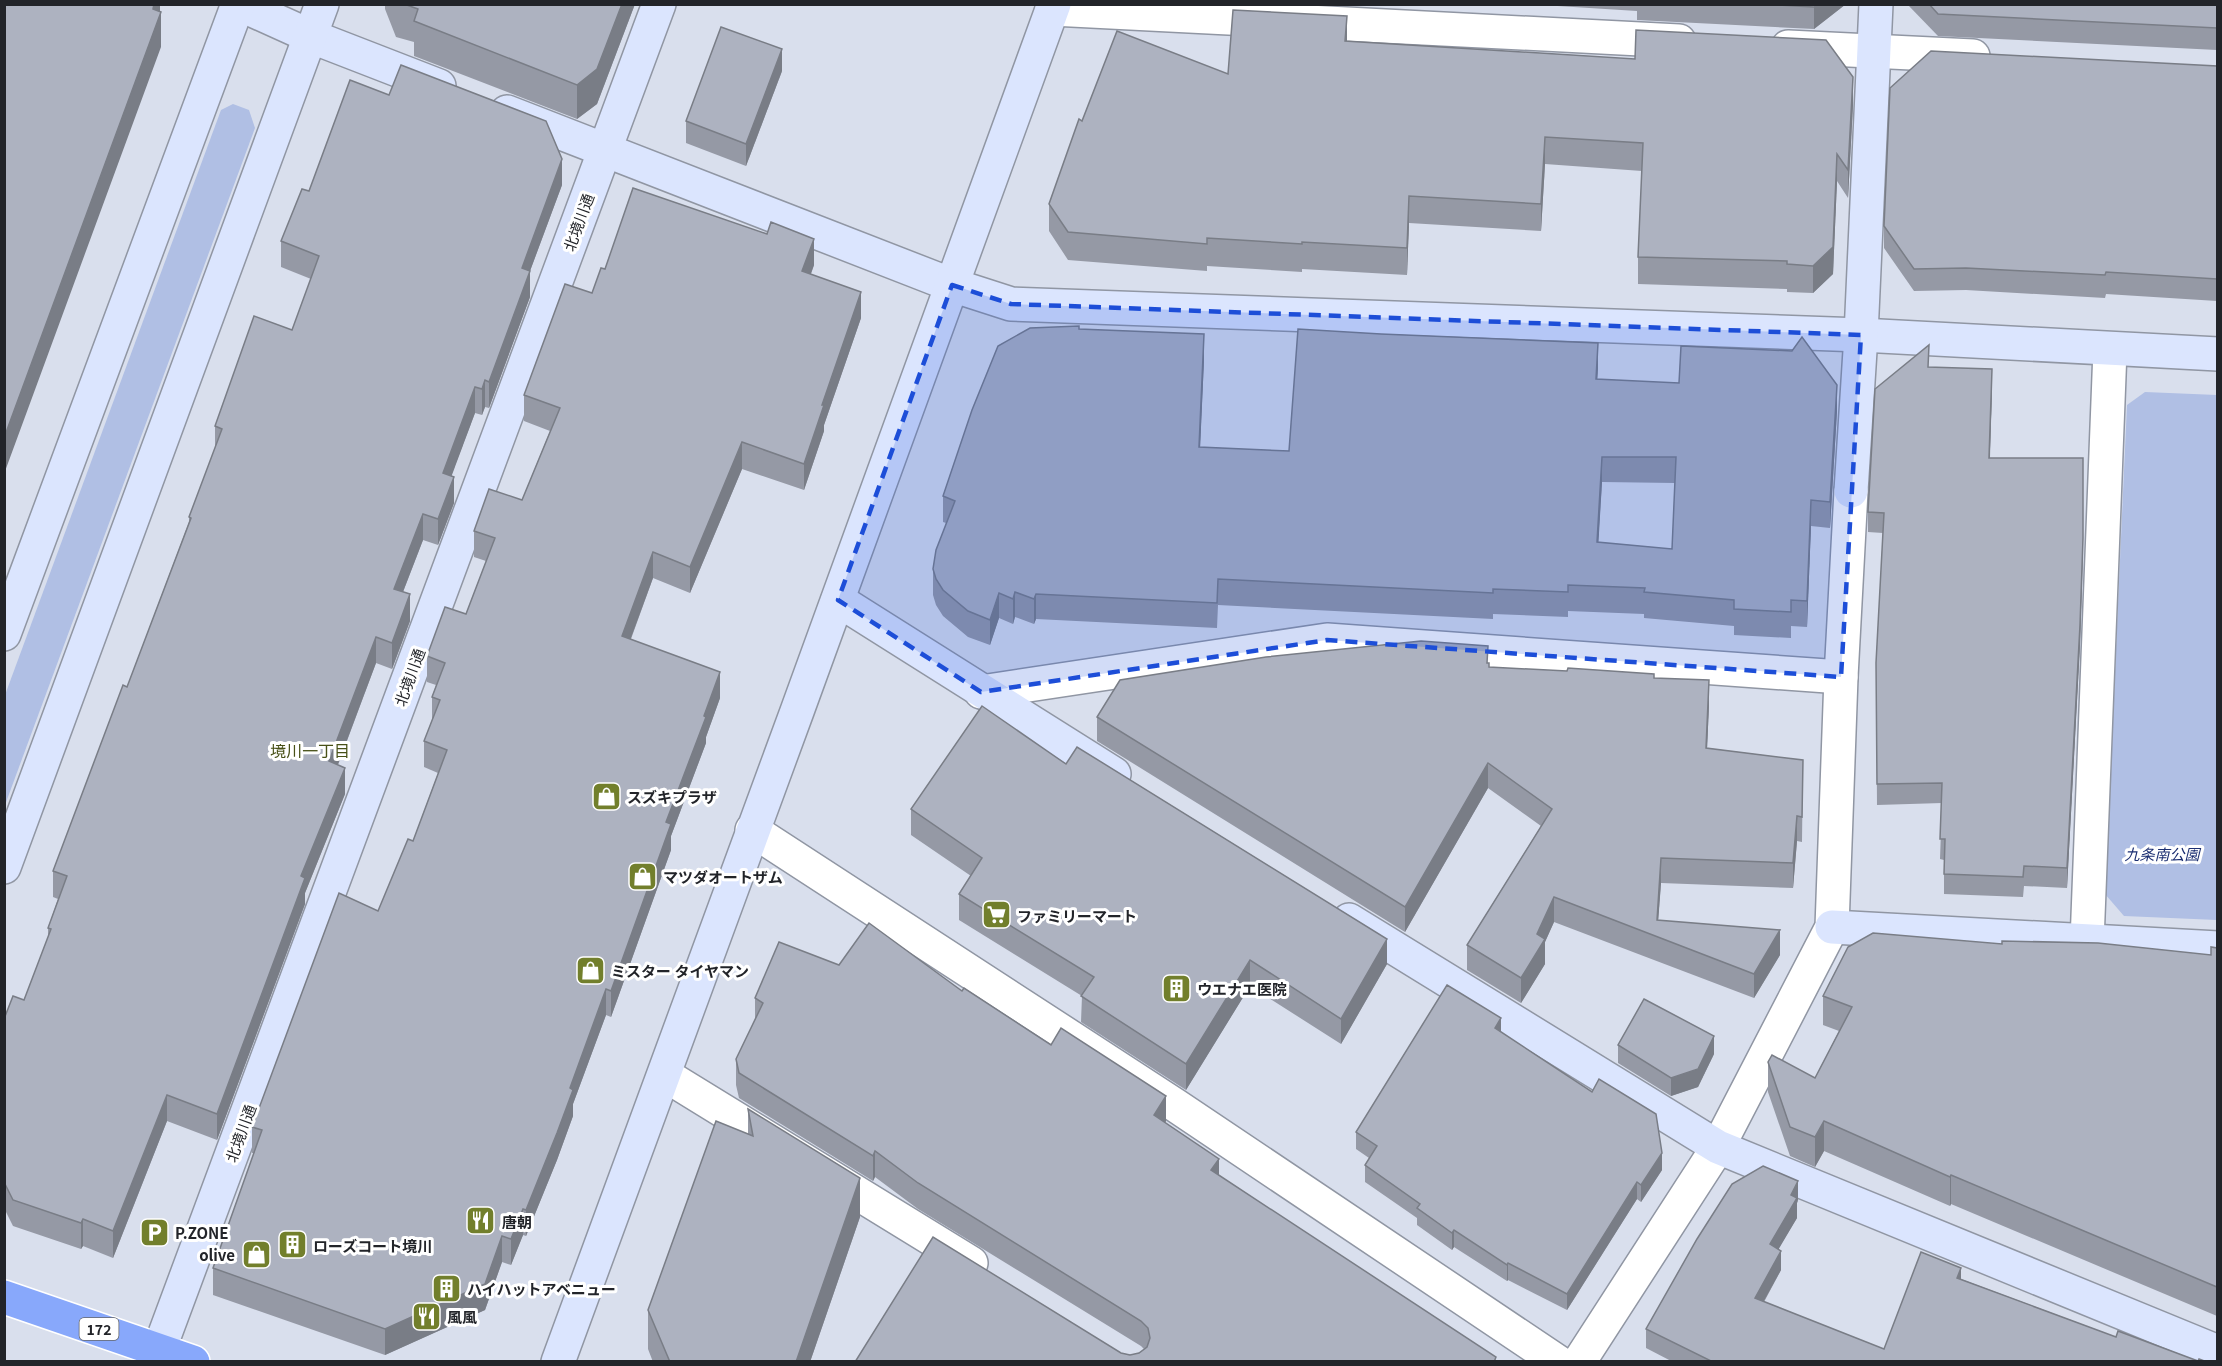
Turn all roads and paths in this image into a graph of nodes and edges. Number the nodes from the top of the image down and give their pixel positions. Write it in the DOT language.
graph roads {
  1 [pos="238,4"];
  2 [pos="322,4"];
  3 [pos="659,4"];
  4 [pos="1876,4"];
  5 [pos="1053,7"];
  6 [pos="310,36"];
  7 [pos="1707,42"];
  8 [pos="1755,45"];
  9 [pos="1874,51"];
  10 [pos="2004,58"];
  11 [pos="605,151"];
  12 [pos="952,285"];
  13 [pos="1861,335"];
  14 [pos="2110,350"];
  15 [pos="2217,354"];
  16 [pos="837,600"];
  17 [pos="4,634"];
  18 [pos="1841,677"];
  19 [pos="981,692"];
  20 [pos="1142,792"];
  21 [pos="752,830"];
  22 [pos="4,867"];
  23 [pos="1324,904"];
  24 [pos="1832,927"];
  25 [pos="2087,942"];
  26 [pos="2217,948"];
  27 [pos="665,1075"];
  28 [pos="1718,1147"];
  29 [pos="999,1280"];
  30 [pos="4,1296"];
  31 [pos="159,1350"];
  32 [pos="2217,1352"];
  33 [pos="193,1362"];
  34 [pos="558,1362"];
  35 [pos="1558,1362"];
  36 [pos="1579,1362"];
  1 -- 6 [label="street"];
  1 -- 17 [label="street"];
  2 -- 6 [label="street"];
  3 -- 11 [label="street, 北境川通"];
  4 -- 9 [label="street"];
  5 -- 7 [label="street"];
  5 -- 12 [label="street"];
  6 -- 11 [label="street"];
  6 -- 22 [label="street"];
  8 -- 9 [label="street"];
  9 -- 10 [label="street"];
  9 -- 13 [label="street"];
  11 -- 12 [label="street"];
  11 -- 31 [label="street, 北境川通"];
  12 -- 13 [label="street"];
  12 -- 16 [label="street"];
  13 -- 14 [label="street"];
  13 -- 18 [label="street"];
  14 -- 15 [label="street"];
  14 -- 25 [label="street"];
  16 -- 19 [label="street"];
  16 -- 21 [label="street"];
  18 -- 19 [label="street"];
  18 -- 24 [label="street"];
  19 -- 20 [label="street"];
  21 -- 27 [label="street"];
  21 -- 35 [label="street"];
  23 -- 28 [label="street"];
  24 -- 25 [label="street"];
  24 -- 28 [label="street"];
  25 -- 26 [label="street"];
  27 -- 29 [label="street"];
  27 -- 34 [label="street"];
  28 -- 32 [label="street"];
  28 -- 36 [label="street"];
  30 -- 31 [label="highway, 172"];
  31 -- 33 [label="highway, 172"];
}
